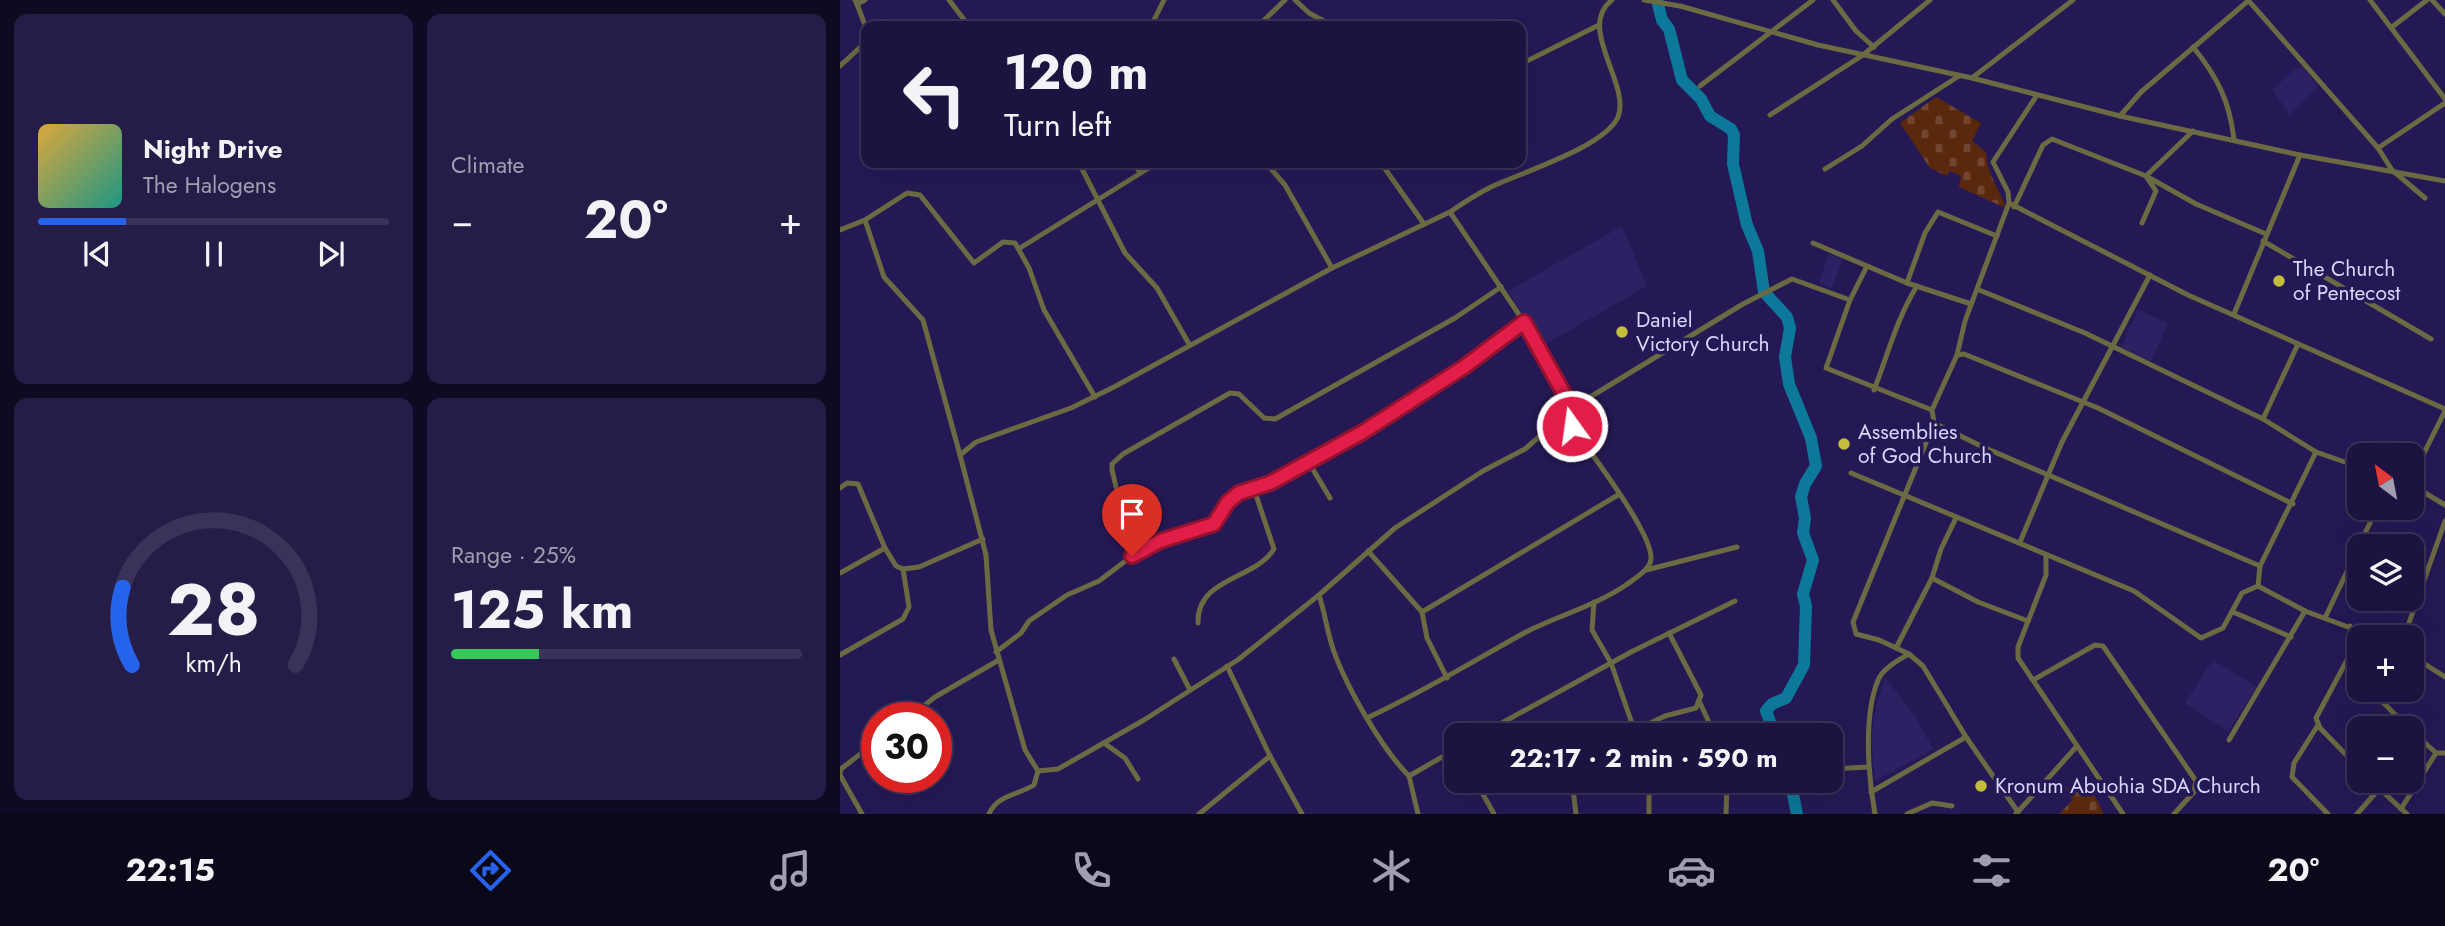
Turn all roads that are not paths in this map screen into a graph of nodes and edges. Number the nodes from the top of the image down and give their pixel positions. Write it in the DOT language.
graph roads {
  1 [pos="865,0"];
  2 [pos="949,0"];
  3 [pos="1164,0"];
  4 [pos="1284,0"];
  5 [pos="1295,0"];
  6 [pos="1612,0"];
  7 [pos="1644,0"];
  8 [pos="1685,0"];
  9 [pos="1813,0"];
  10 [pos="1833,0"];
  11 [pos="1930,0"];
  12 [pos="2060,0"];
  13 [pos="2073,0"];
  14 [pos="2248,0"];
  15 [pos="2370,0"];
  16 [pos="2430,0"];
  17 [pos="856,2"];
  18 [pos="1680,6"];
  19 [pos="2064,6"];
  20 [pos="2445,14"];
  21 [pos="863,21"];
  22 [pos="965,21"];
  23 [pos="1154,21"];
  24 [pos="1263,21"];
  25 [pos="1324,21"];
  26 [pos="1599,25"];
  27 [pos="2392,27"];
  28 [pos="1775,31"];
  29 [pos="861,47"];
  30 [pos="1874,47"];
  31 [pos="2193,47"];
  32 [pos="1863,55"];
  33 [pos="1526,62"];
  34 [pos="840,66"];
  35 [pos="1959,76"];
  36 [pos="1972,78"];
  37 [pos="1700,86"];
  38 [pos="2037,95"];
  39 [pos="2445,101"];
  40 [pos="1770,115"];
  41 [pos="2120,116"];
  42 [pos="2193,131"];
  43 [pos="2234,140"];
  44 [pos="2378,148"];
  45 [pos="2300,155"];
  46 [pos="1082,168"];
  47 [pos="1137,168"];
  48 [pos="1148,168"];
  49 [pos="1270,168"];
  50 [pos="1384,168"];
  51 [pos="1825,169"];
  52 [pos="2392,170"];
  53 [pos="1140,173"];
  54 [pos="2146,176"];
  55 [pos="2445,181"];
  56 [pos="2425,198"];
  57 [pos="1099,199"];
  58 [pos="2011,205"];
  59 [pos="1450,212"];
  60 [pos="864,220"];
  61 [pos="2142,223"];
  62 [pos="1423,224"];
  63 [pos="840,230"];
  64 [pos="1997,236"];
  65 [pos="2265,237"];
  66 [pos="1813,243"];
  67 [pos="1020,248"];
  68 [pos="1867,266"];
  69 [pos="1332,268"];
  70 [pos="2150,275"];
  71 [pos="1907,283"];
  72 [pos="1917,286"];
  73 [pos="1501,287"];
  74 [pos="1979,290"];
  75 [pos="1850,300"];
  76 [pos="1971,304"];
  77 [pos="2234,314"];
  78 [pos="1524,322"];
  79 [pos="2431,339"];
  80 [pos="1189,344"];
  81 [pos="2298,344"];
  82 [pos="2114,349"];
  83 [pos="1957,355"];
  84 [pos="1874,390"];
  85 [pos="1095,397"];
  86 [pos="2082,403"];
  87 [pos="1572,408"];
  88 [pos="1932,410"];
  89 [pos="2445,410"];
  90 [pos="2263,419"];
  91 [pos="1934,423"];
  92 [pos="2316,453"];
  93 [pos="2424,453"];
  94 [pos="960,455"];
  95 [pos="1308,461"];
  96 [pos="2347,463"];
  97 [pos="1851,473"];
  98 [pos="2048,475"];
  99 [pos="1256,487"];
  100 [pos="840,488"];
  101 [pos="2424,492"];
  102 [pos="1618,495"];
  103 [pos="1905,495"];
  104 [pos="1330,498"];
  105 [pos="2292,504"];
  106 [pos="2445,505"];
  107 [pos="1956,518"];
  108 [pos="2370,520"];
  109 [pos="2445,521"];
  110 [pos="983,539"];
  111 [pos="2020,542"];
  112 [pos="1737,547"];
  113 [pos="885,548"];
  114 [pos="1368,551"];
  115 [pos="2046,555"];
  116 [pos="1132,556"];
  117 [pos="2259,566"];
  118 [pos="903,569"];
  119 [pos="1646,570"];
  120 [pos="840,573"];
  121 [pos="1932,578"];
  122 [pos="2258,586"];
  123 [pos="1319,595"];
  124 [pos="1594,601"];
  125 [pos="1735,601"];
  126 [pos="2234,611"];
  127 [pos="2305,611"];
  128 [pos="1422,612"];
  129 [pos="2325,618"];
  130 [pos="2028,621"];
  131 [pos="1198,623"];
  132 [pos="2347,625"];
  133 [pos="2408,625"];
  134 [pos="1669,633"];
  135 [pos="2291,637"];
  136 [pos="1896,648"];
  137 [pos="996,652"];
  138 [pos="1909,654"];
  139 [pos="840,655"];
  140 [pos="1174,659"];
  141 [pos="2347,659"];
  142 [pos="999,660"];
  143 [pos="1611,663"];
  144 [pos="2424,664"];
  145 [pos="1227,666"];
  146 [pos="2445,677"];
  147 [pos="1447,678"];
  148 [pos="2033,680"];
  149 [pos="1190,690"];
  150 [pos="929,702"];
  151 [pos="2383,702"];
  152 [pos="1700,703"];
  153 [pos="2396,716"];
  154 [pos="1368,717"];
  155 [pos="1502,723"];
  156 [pos="1632,723"];
  157 [pos="1653,723"];
  158 [pos="1709,723"];
  159 [pos="2318,725"];
  160 [pos="1966,737"];
  161 [pos="2229,740"];
  162 [pos="2424,742"];
  163 [pos="1104,743"];
  164 [pos="2077,746"];
  165 [pos="2436,752"];
  166 [pos="861,753"];
  167 [pos="2445,753"];
  168 [pos="2347,755"];
  169 [pos="1269,756"];
  170 [pos="1444,756"];
  171 [pos="1868,767"];
  172 [pos="1843,768"];
  173 [pos="1038,771"];
  174 [pos="840,775"];
  175 [pos="1409,776"];
  176 [pos="1138,779"];
  177 [pos="1871,792"];
  178 [pos="1482,793"];
  179 [pos="1574,793"];
  180 [pos="1649,793"];
  181 [pos="1726,793"];
  182 [pos="2375,793"];
  183 [pos="2383,793"];
  184 [pos="1952,806"];
  185 [pos="2401,809"];
  186 [pos="1207,811"];
  187 [pos="2017,813"];
  188 [pos="862,814"];
  189 [pos="989,814"];
  190 [pos="1199,814"];
  191 [pos="1302,814"];
  192 [pos="1418,814"];
  193 [pos="1494,814"];
  194 [pos="1576,814"];
  195 [pos="1649,814"];
  196 [pos="1727,814"];
  197 [pos="1875,814"];
  198 [pos="1907,814"];
  199 [pos="2123,814"];
  200 [pos="2174,814"];
  201 [pos="2329,814"];
  202 [pos="2357,814"];
  203 [pos="2407,814"];
  1 -- 17 [label="street"];
  2 -- 22 [label="street"];
  3 -- 23 [label="street"];
  4 -- 24 [label="street"];
  5 -- 25 [label="street"];
  6 -- 26 [label="street"];
  7 -- 18 [label="street"];
  8 -- 18 [label="street"];
  9 -- 28 [label="street"];
  10 -- 30 [label="street"];
  11 -- 30 [label="street"];
  12 -- 19 [label="street"];
  13 -- 19 [label="street"];
  14 -- 31 [label="street"];
  14 -- 44 [label="street"];
  15 -- 27 [label="street"];
  16 -- 20 [label="street"];
  16 -- 27 [label="street"];
  17 -- 21 [label="street"];
  18 -- 28 [label="street"];
  19 -- 36 [label="street"];
  26 -- 33 [label="street"];
  26 -- 59 [label="street"];
  27 -- 39 [label="street"];
  28 -- 32 [label="street"];
  28 -- 37 [label="street"];
  29 -- 34 [label="street"];
  30 -- 32 [label="street"];
  31 -- 41 [label="street"];
  31 -- 43 [label="street"];
  32 -- 35 [label="street"];
  32 -- 40 [label="street"];
  35 -- 36 [label="street"];
  35 -- 51 [label="street"];
  36 -- 38 [label="street"];
  38 -- 41 [label="street"];
  38 -- 58 [label="street"];
  39 -- 44 [label="street"];
  41 -- 42 [label="street"];
  42 -- 43 [label="street"];
  42 -- 54 [label="street"];
  43 -- 45 [label="street"];
  44 -- 52 [label="street"];
  45 -- 52 [label="street"];
  45 -- 65 [label="street"];
  46 -- 57 [label="street"];
  47 -- 53 [label="street"];
  48 -- 53 [label="street"];
  49 -- 69 [label="street"];
  50 -- 62 [label="street"];
  52 -- 55 [label="street"];
  52 -- 56 [label="street"];
  53 -- 57 [label="street"];
  54 -- 58 [label="street"];
  54 -- 61 [label="street"];
  54 -- 65 [label="street"];
  57 -- 67 [label="street"];
  57 -- 80 [label="street"];
  58 -- 64 [label="street"];
  58 -- 70 [label="street"];
  59 -- 62 [label="street"];
  59 -- 73 [label="street"];
  60 -- 63 [label="street"];
  60 -- 67 [label="street"];
  60 -- 94 [label="street"];
  62 -- 69 [label="street"];
  64 -- 71 [label="street"];
  64 -- 74 [label="street"];
  65 -- 77 [label="street"];
  65 -- 79 [label="street"];
  66 -- 68 [label="street"];
  67 -- 85 [label="street"];
  68 -- 71 [label="street"];
  68 -- 75 [label="street"];
  69 -- 80 [label="street"];
  70 -- 77 [label="street"];
  70 -- 82 [label="street"];
  71 -- 72 [label="street"];
  72 -- 76 [label="street"];
  72 -- 84 [label="street"];
  73 -- 78 [label="street"];
  73 -- 116 [label="street"];
  74 -- 76 [label="street"];
  74 -- 82 [label="street"];
  75 -- 84 [label="street"];
  75 -- 87 [label="street"];
  76 -- 83 [label="street"];
  77 -- 81 [label="street"];
  78 -- 87 [label="street"];
  78 -- 95 [label="street"];
  80 -- 85 [label="street"];
  81 -- 89 [label="street"];
  81 -- 90 [label="street"];
  82 -- 86 [label="street"];
  82 -- 90 [label="street"];
  83 -- 86 [label="street"];
  83 -- 88 [label="street"];
  84 -- 88 [label="street"];
  85 -- 94 [label="street"];
  86 -- 98 [label="street"];
  86 -- 105 [label="street"];
  87 -- 102 [label="street"];
  87 -- 114 [label="street"];
  88 -- 91 [label="street"];
  89 -- 93 [label="street"];
  90 -- 92 [label="street"];
  91 -- 98 [label="street"];
  91 -- 103 [label="street"];
  92 -- 96 [label="street"];
  92 -- 105 [label="street"];
  94 -- 110 [label="street"];
  95 -- 99 [label="street"];
  95 -- 104 [label="street"];
  97 -- 103 [label="street"];
  98 -- 111 [label="street"];
  98 -- 117 [label="street"];
  99 -- 116 [label="street"];
  99 -- 131 [label="street"];
  100 -- 113 [label="street"];
  101 -- 106 [label="street"];
  102 -- 119 [label="street"];
  102 -- 128 [label="street"];
  103 -- 107 [label="street"];
  103 -- 136 [label="street"];
  105 -- 117 [label="street"];
  107 -- 111 [label="street"];
  107 -- 121 [label="street"];
  108 -- 129 [label="street"];
  109 -- 133 [label="street"];
  110 -- 118 [label="street"];
  110 -- 137 [label="street"];
  111 -- 115 [label="street"];
  112 -- 119 [label="street"];
  113 -- 118 [label="street"];
  113 -- 120 [label="street"];
  114 -- 123 [label="street"];
  114 -- 128 [label="street"];
  115 -- 126 [label="street"];
  115 -- 130 [label="street"];
  116 -- 137 [label="street"];
  117 -- 122 [label="street"];
  118 -- 139 [label="street"];
  119 -- 124 [label="street"];
  121 -- 130 [label="street"];
  121 -- 136 [label="street"];
  122 -- 126 [label="street"];
  122 -- 127 [label="street"];
  123 -- 145 [label="street"];
  123 -- 154 [label="street"];
  124 -- 143 [label="street"];
  124 -- 147 [label="street"];
  125 -- 134 [label="street"];
  126 -- 135 [label="street"];
  127 -- 129 [label="street"];
  127 -- 135 [label="street"];
  128 -- 147 [label="street"];
  129 -- 132 [label="street"];
  130 -- 148 [label="street"];
  134 -- 143 [label="street"];
  134 -- 152 [label="street"];
  135 -- 161 [label="street"];
  136 -- 138 [label="street"];
  137 -- 142 [label="street"];
  138 -- 160 [label="street"];
  138 -- 171 [label="street"];
  140 -- 149 [label="street"];
  141 -- 159 [label="street"];
  142 -- 150 [label="street"];
  142 -- 173 [label="street"];
  143 -- 155 [label="street"];
  143 -- 156 [label="street"];
  144 -- 146 [label="street"];
  145 -- 149 [label="street"];
  145 -- 169 [label="street"];
  147 -- 154 [label="street"];
  148 -- 164 [label="street"];
  148 -- 200 [label="street"];
  149 -- 163 [label="street"];
  151 -- 153 [label="street"];
  152 -- 157 [label="street"];
  152 -- 158 [label="street"];
  154 -- 175 [label="street"];
  159 -- 168 [label="street"];
  159 -- 201 [label="street"];
  160 -- 177 [label="street"];
  160 -- 187 [label="street"];
  162 -- 165 [label="street"];
  163 -- 173 [label="street"];
  163 -- 176 [label="street"];
  164 -- 187 [label="street"];
  164 -- 199 [label="street"];
  165 -- 167 [label="street"];
  165 -- 185 [label="street"];
  166 -- 174 [label="street"];
  169 -- 186 [label="street"];
  169 -- 191 [label="street"];
  170 -- 175 [label="street"];
  171 -- 172 [label="street"];
  171 -- 177 [label="street"];
  173 -- 189 [label="street"];
  174 -- 188 [label="street"];
  175 -- 192 [label="street"];
  177 -- 197 [label="street"];
  178 -- 193 [label="street"];
  179 -- 194 [label="street"];
  180 -- 195 [label="street"];
  181 -- 196 [label="street"];
  182 -- 202 [label="street"];
  183 -- 185 [label="street"];
  184 -- 198 [label="street"];
  185 -- 203 [label="street"];
  186 -- 190 [label="street"];
}
